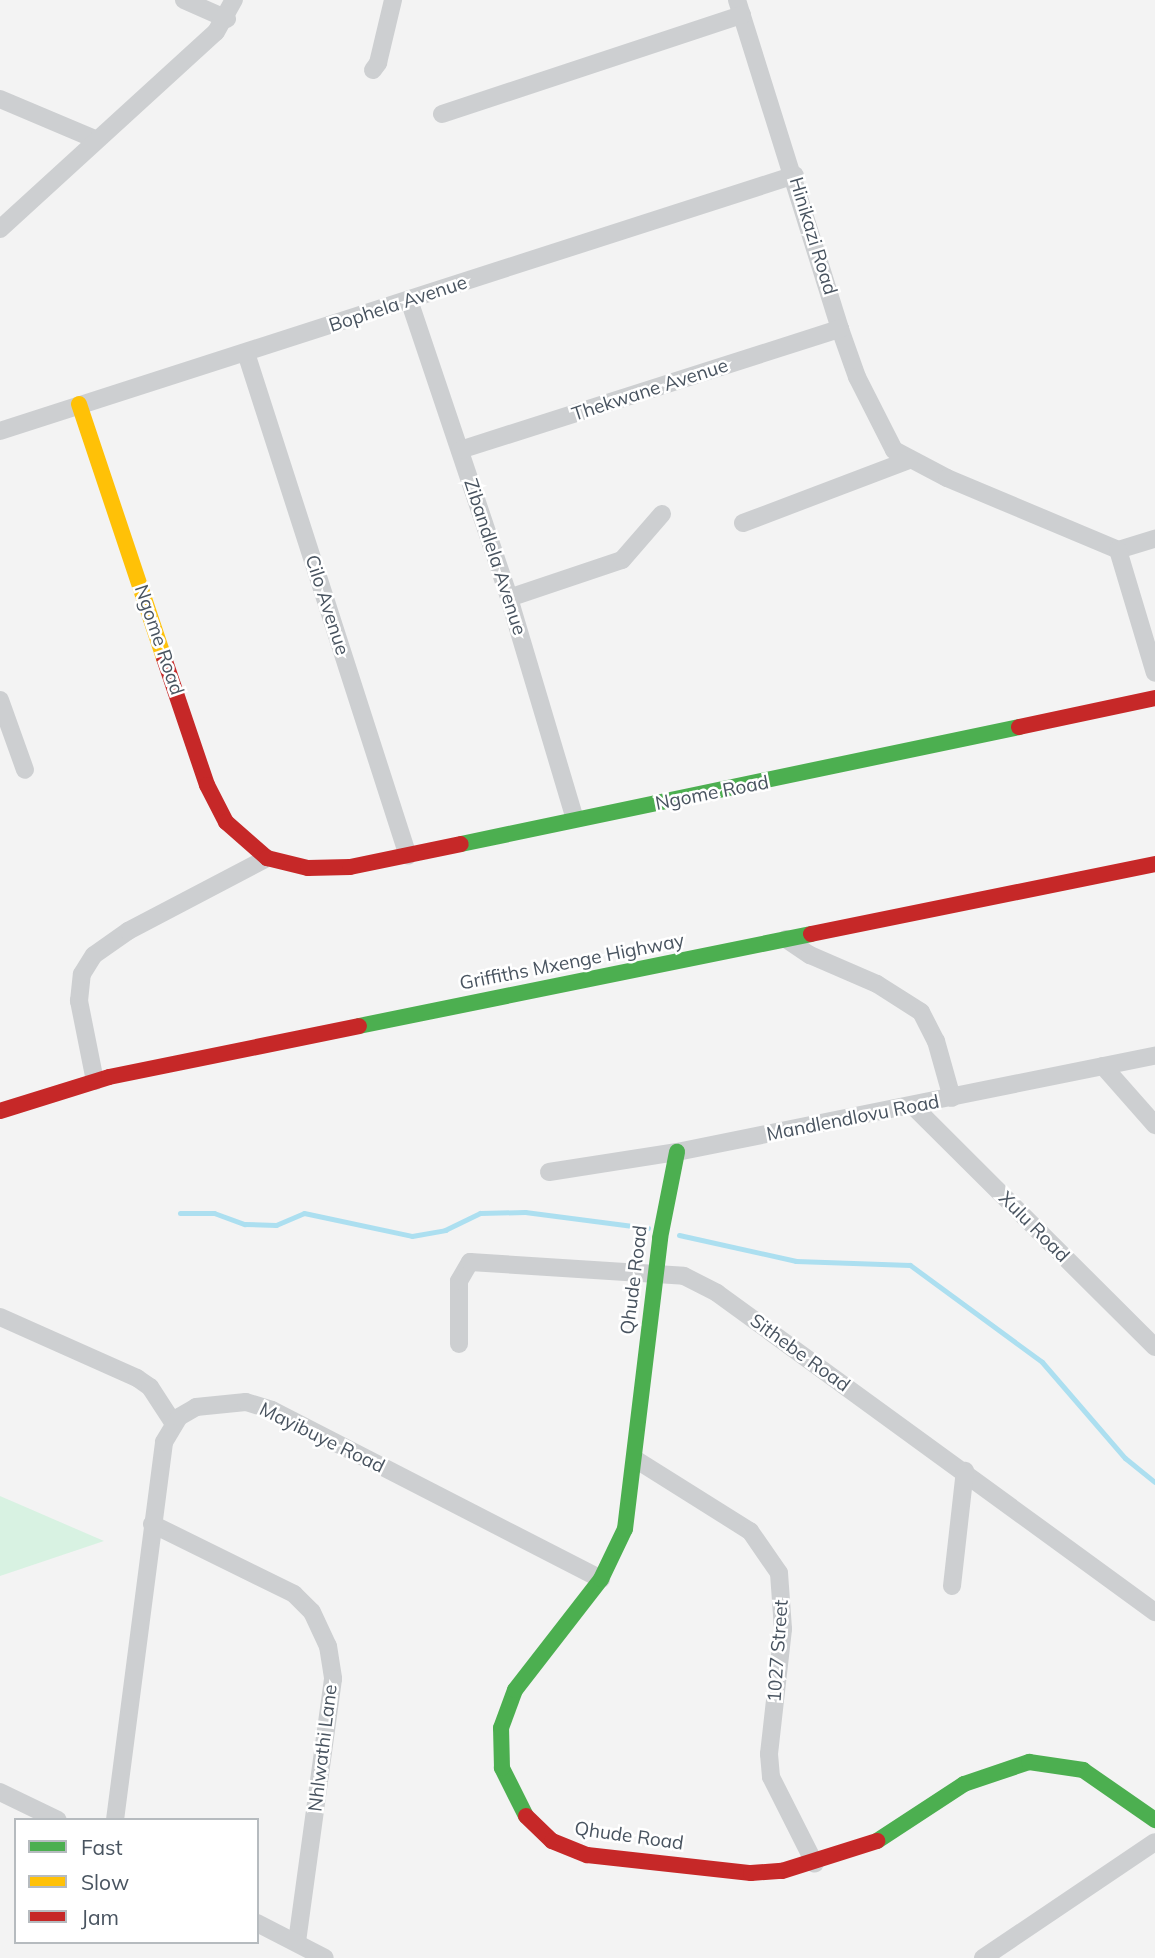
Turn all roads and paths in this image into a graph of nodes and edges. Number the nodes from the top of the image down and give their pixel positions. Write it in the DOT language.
graph roads {
  1 [pos="184,0"];
  2 [pos="234,0"];
  3 [pos="393,0"];
  4 [pos="740,8"];
  5 [pos="227,19"];
  6 [pos="373,70"];
  7 [pos="0,99"];
  8 [pos="442,114"];
  9 [pos="97,139"];
  10 [pos="795,175"];
  11 [pos="0,229"];
  12 [pos="408,300"];
  13 [pos="841,329"];
  14 [pos="246,353"];
  15 [pos="79,404"];
  16 [pos="0,430"];
  17 [pos="460,450"];
  18 [pos="909,460"];
  19 [pos="662,514"];
  20 [pos="743,523"];
  21 [pos="1155,539"];
  22 [pos="1118,550"];
  23 [pos="509,598"];
  24 [pos="1155,673"];
  25 [pos="1155,698"];
  26 [pos="0,700"];
  27 [pos="25,770"];
  28 [pos="575,816"];
  29 [pos="408,856"];
  30 [pos="267,858"];
  31 [pos="1155,864"];
  32 [pos="786,939"];
  33 [pos="1155,1056"];
  34 [pos="1103,1066"];
  35 [pos="95,1081"];
  36 [pos="952,1098"];
  37 [pos="914,1107"];
  38 [pos="0,1111"];
  39 [pos="1155,1125"];
  40 [pos="677,1152"];
  41 [pos="548,1172"];
  42 [pos="656,1276"];
  43 [pos="0,1317"];
  44 [pos="459,1344"];
  45 [pos="1155,1347"];
  46 [pos="174,1424"];
  47 [pos="635,1459"];
  48 [pos="965,1471"];
  49 [pos="152,1524"];
  50 [pos="601,1579"];
  51 [pos="952,1586"];
  52 [pos="1155,1612"];
  53 [pos="0,1792"];
  54 [pos="54,1818"];
  55 [pos="115,1818"];
  56 [pos="1155,1820"];
  57 [pos="1155,1842"];
  58 [pos="815,1864"];
  59 [pos="259,1924"];
  60 [pos="297,1943"];
  61 [pos="325,1958"];
  62 [pos="983,1958"];
  1 -- 5 [label="street"];
  2 -- 5 [label="street"];
  3 -- 6 [label="street"];
  4 -- 8 [label="street"];
  4 -- 10 [label="street, Hinikazi Road"];
  5 -- 9 [label="street"];
  7 -- 9 [label="street"];
  9 -- 11 [label="street"];
  10 -- 12 [label="street, Bophela Avenue"];
  10 -- 13 [label="street, Hinikazi Road"];
  12 -- 14 [label="street, Bophela Avenue"];
  12 -- 17 [label="street, Zibandlela Avenue"];
  13 -- 17 [label="street, Thekwane Avenue"];
  13 -- 18 [label="street, Hinikazi Road"];
  14 -- 15 [label="street, Bophela Avenue"];
  14 -- 29 [label="street, Cilo Avenue"];
  15 -- 16 [label="street, Bophela Avenue"];
  15 -- 30 [label="street, Ngome Road"];
  17 -- 23 [label="street, Zibandlela Avenue"];
  18 -- 20 [label="street"];
  18 -- 22 [label="street, Hinikazi Road"];
  19 -- 23 [label="street"];
  21 -- 22 [label="street"];
  22 -- 24 [label="street"];
  23 -- 28 [label="street, Zibandlela Avenue"];
  25 -- 28 [label="street, Ngome Road"];
  26 -- 27 [label="street"];
  28 -- 29 [label="street, Ngome Road"];
  29 -- 30 [label="street, Ngome Road"];
  30 -- 35 [label="street"];
  31 -- 32 [label="street, Griffiths Mxenge Highway"];
  32 -- 35 [label="street, Griffiths Mxenge Highway"];
  32 -- 36 [label="street"];
  33 -- 34 [label="street, Mandlendlovu Road"];
  34 -- 36 [label="street, Mandlendlovu Road"];
  34 -- 39 [label="street"];
  35 -- 38 [label="street, Griffiths Mxenge Highway"];
  36 -- 37 [label="street, Mandlendlovu Road"];
  37 -- 40 [label="street, Mandlendlovu Road"];
  37 -- 45 [label="street, Xulu Road"];
  40 -- 41 [label="street, Mandlendlovu Road"];
  40 -- 42 [label="street, Qhude Road"];
  42 -- 44 [label="street, Sithebe Road"];
  42 -- 47 [label="street, Qhude Road"];
  42 -- 48 [label="street, Sithebe Road"];
  43 -- 46 [label="street"];
  46 -- 49 [label="street"];
  46 -- 50 [label="street, Mayibuye Road"];
  47 -- 50 [label="street, Qhude Road"];
  47 -- 58 [label="street, 1027 Street"];
  48 -- 51 [label="street"];
  48 -- 52 [label="street, Sithebe Road"];
  49 -- 55 [label="street"];
  49 -- 60 [label="street, Nhlwathi Lane"];
  50 -- 58 [label="street, Qhude Road"];
  53 -- 54 [label="street"];
  56 -- 58 [label="street, Qhude Road"];
  57 -- 62 [label="street"];
  59 -- 60 [label="street"];
  60 -- 61 [label="street"];
}
